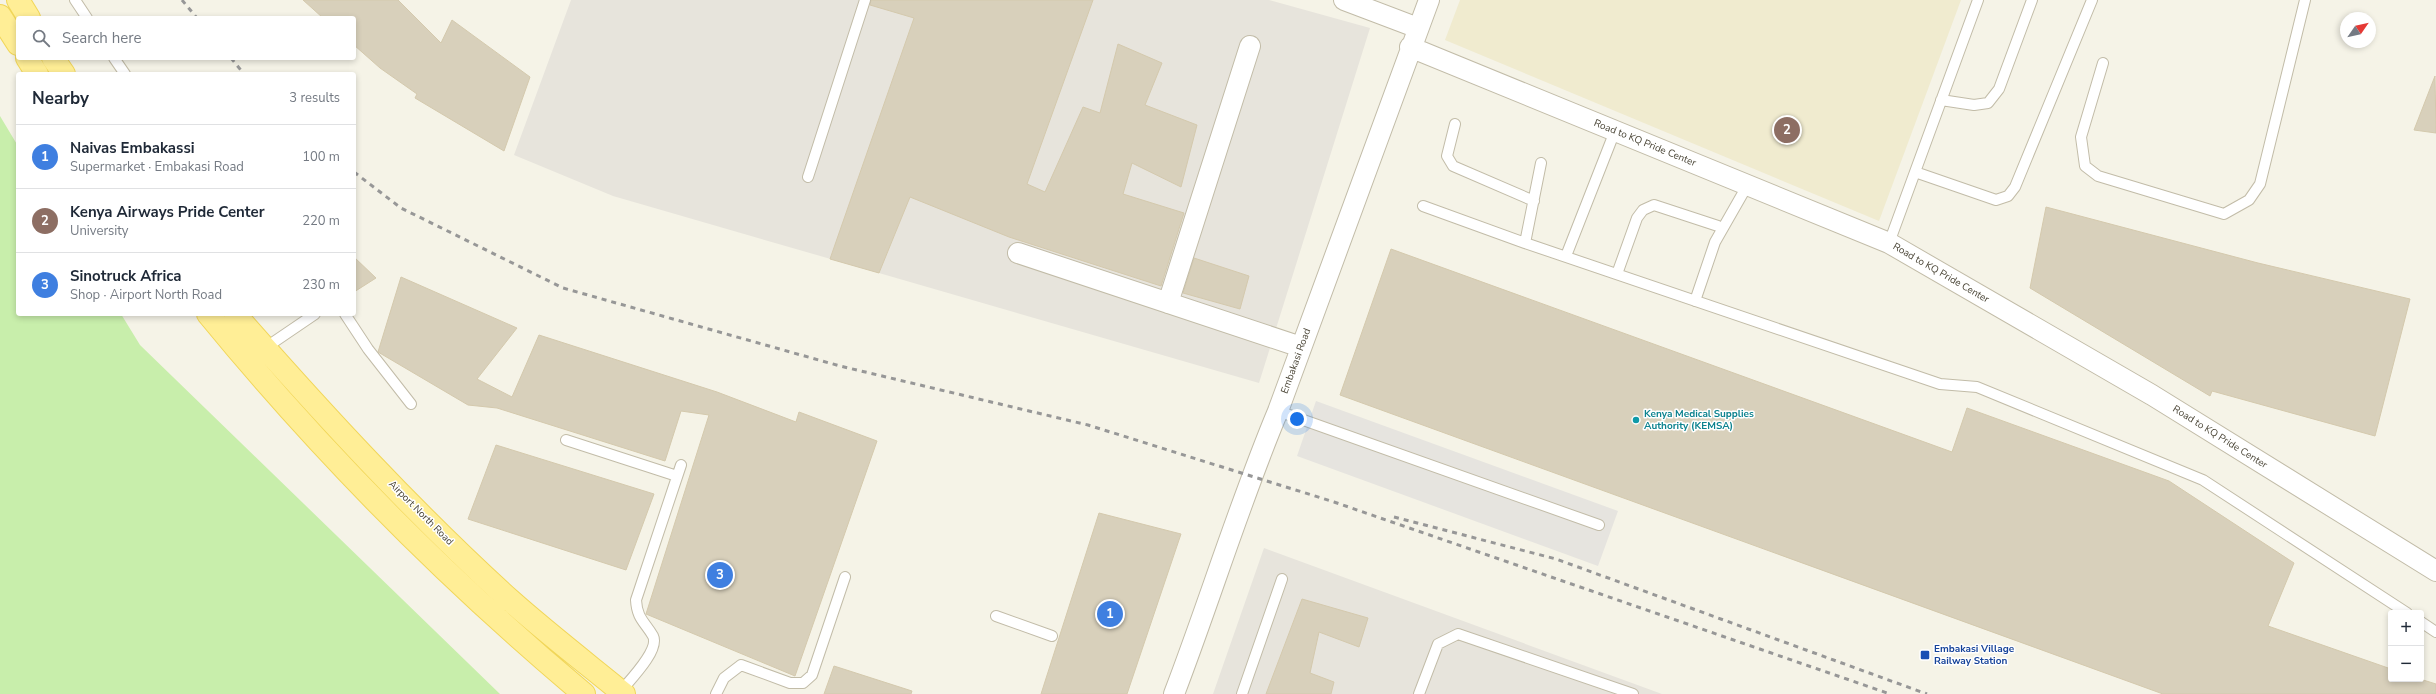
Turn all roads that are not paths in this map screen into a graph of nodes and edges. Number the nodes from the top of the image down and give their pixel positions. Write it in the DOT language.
graph roads {
  1 [pos="18,0"];
  2 [pos="75,0"];
  3 [pos="865,0"];
  4 [pos="1344,0"];
  5 [pos="1429,0"];
  6 [pos="1978,0"];
  7 [pos="2032,0"];
  8 [pos="2092,0"];
  9 [pos="2305,0"];
  10 [pos="0,16"];
  11 [pos="28,16"];
  12 [pos="86,16"];
  13 [pos="1418,28"];
  14 [pos="16,41"];
  15 [pos="1250,46"];
  16 [pos="1410,48"];
  17 [pos="28,60"];
  18 [pos="54,60"];
  19 [pos="115,60"];
  20 [pos="2103,63"];
  21 [pos="36,72"];
  22 [pos="63,72"];
  23 [pos="124,72"];
  24 [pos="1941,100"];
  25 [pos="1455,124"];
  26 [pos="1615,131"];
  27 [pos="1542,164"];
  28 [pos="1915,172"];
  29 [pos="808,176"];
  30 [pos="1747,186"];
  31 [pos="1534,201"];
  32 [pos="1423,206"];
  33 [pos="1718,226"];
  34 [pos="1525,243"];
  35 [pos="1889,243"];
  36 [pos="1018,253"];
  37 [pos="1566,256"];
  38 [pos="1617,274"];
  39 [pos="1695,301"];
  40 [pos="1168,303"];
  41 [pos="210,316"];
  42 [pos="237,316"];
  43 [pos="312,316"];
  44 [pos="346,316"];
  45 [pos="265,348"];
  46 [pos="1301,348"];
  47 [pos="411,404"];
  48 [pos="1278,411"];
  49 [pos="566,440"];
  50 [pos="681,465"];
  51 [pos="677,476"];
  52 [pos="1599,525"];
  53 [pos="2436,571"];
  54 [pos="845,577"];
  55 [pos="1282,579"];
  56 [pos="2402,610"];
  57 [pos="996,616"];
  58 [pos="2424,624"];
  59 [pos="2436,632"];
  60 [pos="1052,636"];
  61 [pos="623,693"];
  62 [pos="584,694"];
  63 [pos="716,694"];
  64 [pos="1174,694"];
  65 [pos="1242,694"];
  66 [pos="1419,694"];
  67 [pos="1633,694"];
  1 -- 11 [label="main road"];
  2 -- 12 [label="lane"];
  3 -- 29 [label="lane"];
  4 -- 13 [label="street"];
  5 -- 13 [label="street, Embakasi Road"];
  6 -- 24 [label="lane"];
  7 -- 24 [label="lane"];
  8 -- 28 [label="lane"];
  9 -- 20 [label="lane"];
  10 -- 14 [label="main road"];
  13 -- 16 [label="street, Embakasi Road"];
  15 -- 40 [label="street"];
  16 -- 26 [label="street, Road to KQ Pride Center"];
  16 -- 46 [label="street, Embakasi Road"];
  17 -- 21 [label="main road"];
  18 -- 22 [label="main road"];
  19 -- 23 [label="lane"];
  24 -- 28 [label="lane"];
  25 -- 31 [label="lane"];
  26 -- 30 [label="street, Road to KQ Pride Center"];
  26 -- 37 [label="lane"];
  27 -- 31 [label="lane"];
  28 -- 35 [label="lane"];
  30 -- 35 [label="street, Road to KQ Pride Center"];
  30 -- 39 [label="lane"];
  31 -- 34 [label="lane"];
  32 -- 34 [label="lane"];
  33 -- 38 [label="lane"];
  34 -- 37 [label="lane"];
  35 -- 53 [label="street, Road to KQ Pride Center"];
  36 -- 40 [label="street"];
  37 -- 38 [label="lane"];
  38 -- 39 [label="lane"];
  39 -- 56 [label="lane"];
  40 -- 46 [label="street"];
  41 -- 62 [label="main road"];
  42 -- 45 [label="main road, Airport North Road"];
  43 -- 45 [label="lane"];
  44 -- 47 [label="lane"];
  45 -- 61 [label="main road, Airport North Road"];
  46 -- 48 [label="street, Embakasi Road"];
  48 -- 52 [label="lane"];
  48 -- 64 [label="street, Embakasi Road"];
  49 -- 51 [label="lane"];
  50 -- 51 [label="lane"];
  51 -- 61 [label="lane"];
  54 -- 63 [label="lane"];
  55 -- 65 [label="lane"];
  57 -- 60 [label="lane"];
  58 -- 59 [label="lane"];
  66 -- 67 [label="lane"];
}
